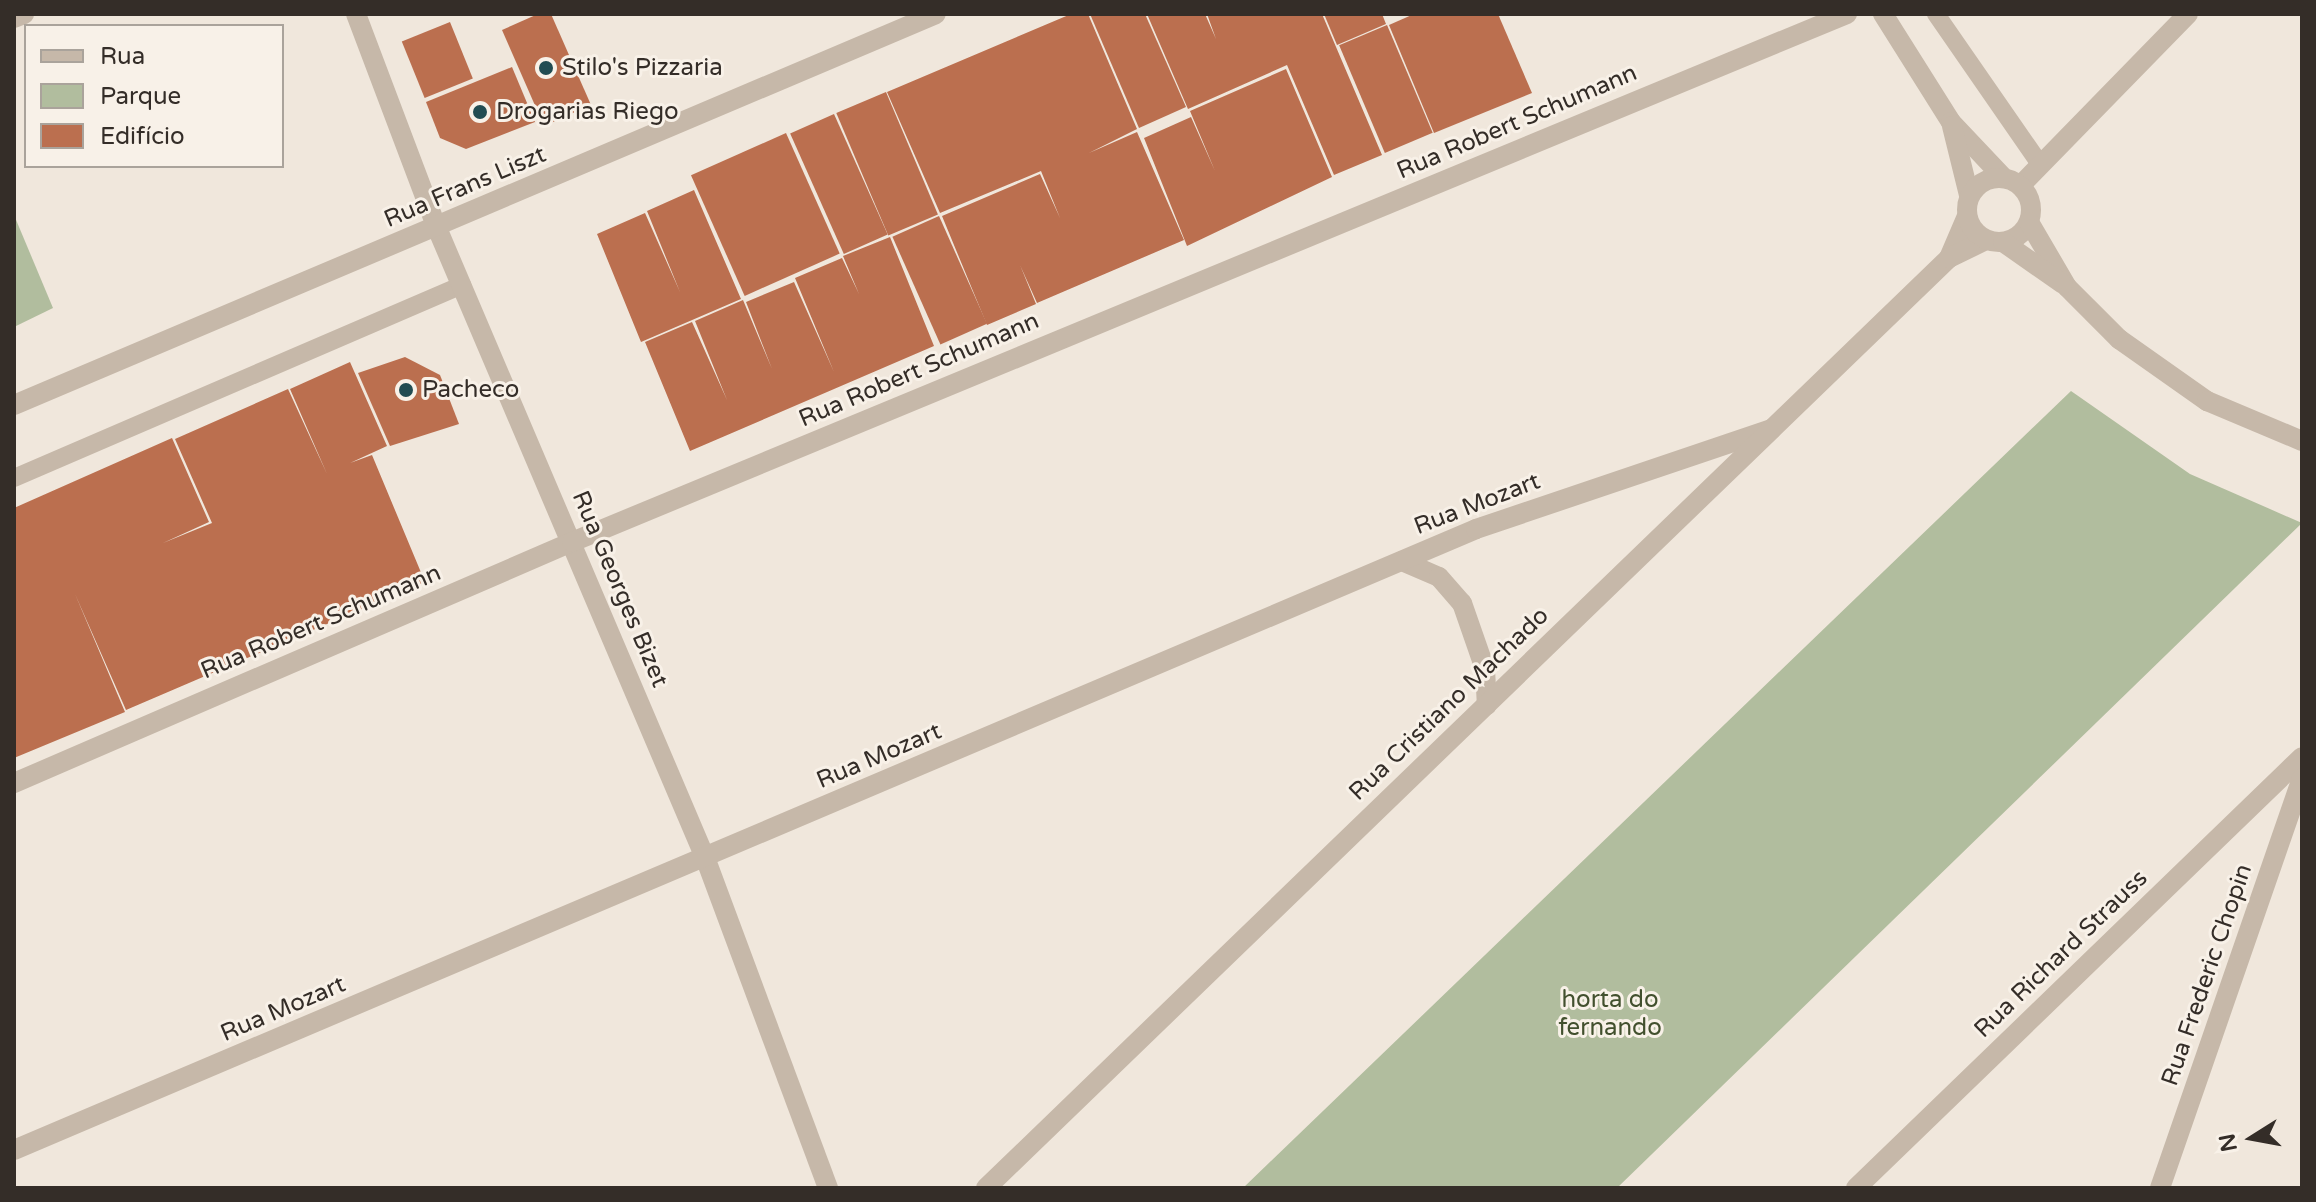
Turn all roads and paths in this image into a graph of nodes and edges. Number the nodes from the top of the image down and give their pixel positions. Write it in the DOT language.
graph roads {
  1 [pos="24,14"];
  2 [pos="356,14"];
  3 [pos="936,14"];
  4 [pos="1847,14"];
  5 [pos="1883,14"];
  6 [pos="1936,14"];
  7 [pos="2188,14"];
  8 [pos="14,18"];
  9 [pos="1951,122"];
  10 [pos="2040,164"];
  11 [pos="2002,176"];
  12 [pos="2021,185"];
  13 [pos="1968,206"];
  14 [pos="2029,222"];
  15 [pos="437,228"];
  16 [pos="1994,241"];
  17 [pos="1949,258"];
  18 [pos="462,285"];
  19 [pos="2067,287"];
  20 [pos="14,405"];
  21 [pos="1772,429"];
  22 [pos="2302,441"];
  23 [pos="14,478"];
  24 [pos="572,542"];
  25 [pos="1402,561"];
  26 [pos="1487,705"];
  27 [pos="2302,757"];
  28 [pos="2302,778"];
  29 [pos="14,783"];
  30 [pos="706,860"];
  31 [pos="14,1150"];
  32 [pos="828,1188"];
  33 [pos="986,1188"];
  34 [pos="1856,1188"];
  35 [pos="2160,1188"];
  1 -- 8 [label="street"];
  2 -- 15 [label="street, Rua Georges Bizet"];
  3 -- 15 [label="street, Rua Frans Liszt"];
  4 -- 24 [label="street, Rua Robert Schumann"];
  5 -- 9 [label="street"];
  6 -- 10 [label="lane"];
  7 -- 10 [label="street"];
  9 -- 11 [label="street"];
  9 -- 13 [label="street"];
  10 -- 12 [label="street"];
  11 -- 12 [label="street"];
  11 -- 13 [label="street"];
  12 -- 14 [label="street"];
  13 -- 16 [label="street"];
  13 -- 17 [label="street, Rua Cristiano Machado"];
  14 -- 16 [label="street"];
  14 -- 19 [label="street"];
  15 -- 18 [label="street, Rua Georges Bizet"];
  15 -- 20 [label="street, Rua Frans Liszt"];
  16 -- 17 [label="street, Rua Cristiano Machado"];
  16 -- 19 [label="street"];
  17 -- 21 [label="street, Rua Cristiano Machado"];
  18 -- 23 [label="lane"];
  18 -- 24 [label="street, Rua Georges Bizet"];
  19 -- 22 [label="street"];
  21 -- 25 [label="street, Rua Mozart"];
  21 -- 26 [label="street, Rua Cristiano Machado"];
  24 -- 29 [label="street, Rua Robert Schumann"];
  24 -- 30 [label="street, Rua Georges Bizet"];
  25 -- 26 [label="street"];
  25 -- 30 [label="street, Rua Mozart"];
  26 -- 33 [label="street, Rua Cristiano Machado"];
  27 -- 34 [label="street, Rua Richard Strauss"];
  28 -- 35 [label="street, Rua Frederic Chopin"];
  30 -- 31 [label="street, Rua Mozart"];
  30 -- 32 [label="street, Rua Georges Bizet"];
}
